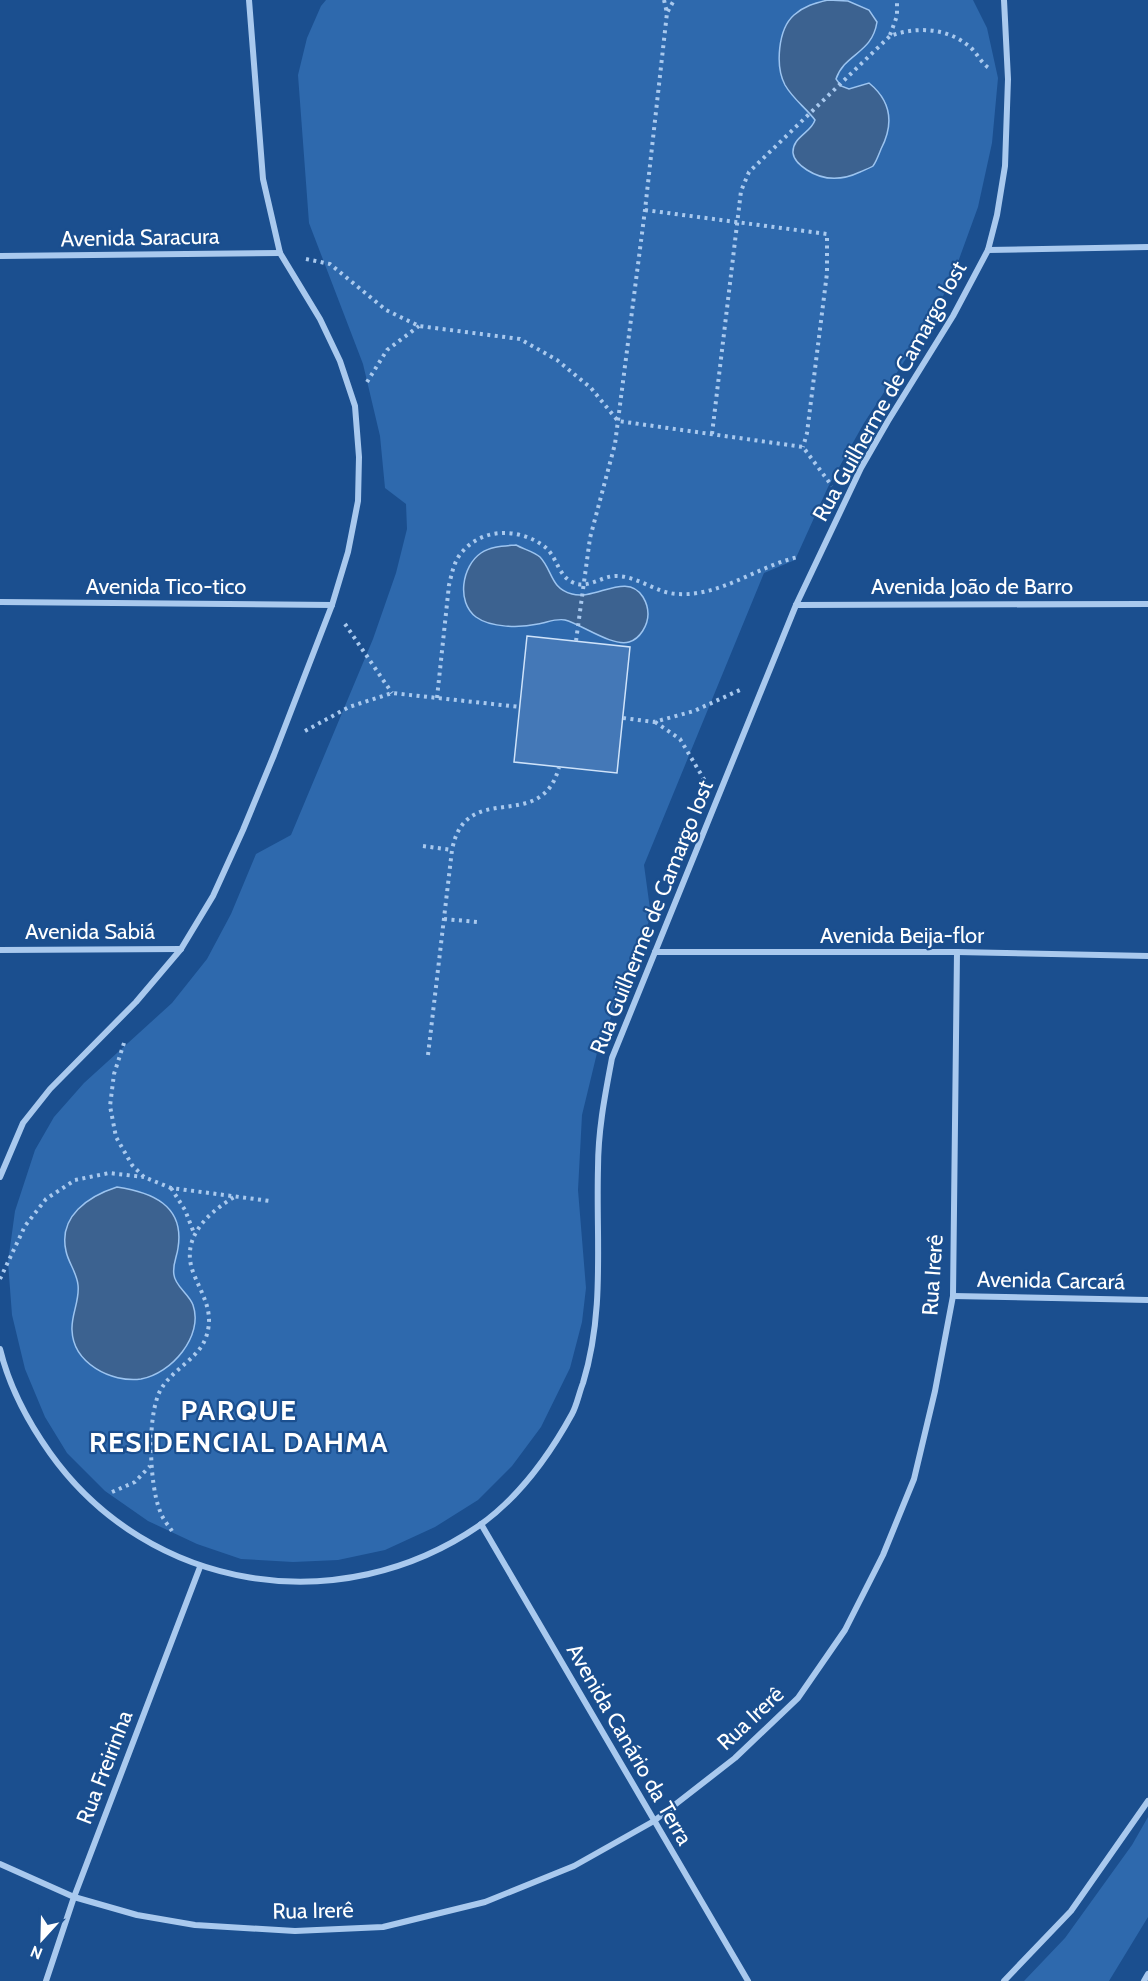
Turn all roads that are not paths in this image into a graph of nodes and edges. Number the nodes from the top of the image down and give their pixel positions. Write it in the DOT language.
graph roads {
  1 [pos="249,0"];
  2 [pos="1004,0"];
  3 [pos="1148,247"];
  4 [pos="988,250"];
  5 [pos="280,253"];
  6 [pos="0,256"];
  7 [pos="0,602"];
  8 [pos="1148,604"];
  9 [pos="332,605"];
  10 [pos="796,605"];
  11 [pos="181,949"];
  12 [pos="0,950"];
  13 [pos="655,952"];
  14 [pos="957,952"];
  15 [pos="1148,956"];
  16 [pos="0,1177"];
  17 [pos="953,1296"];
  18 [pos="1148,1300"];
  19 [pos="0,1353"];
  20 [pos="481,1524"];
  21 [pos="200,1567"];
  22 [pos="1148,1801"];
  23 [pos="654,1821"];
  24 [pos="0,1864"];
  25 [pos="74,1897"];
  26 [pos="1148,1974"];
  27 [pos="46,1981"];
  28 [pos="748,1981"];
  29 [pos="1004,1981"];
  30 [pos="1144,1981"];
  1 -- 5 [label="street"];
  2 -- 4 [label="street, Rua Guilherme de Camargo Iost"];
  3 -- 4 [label="street"];
  4 -- 10 [label="street, Rua Guilherme de Camargo Iost"];
  5 -- 6 [label="street, Avenida Saracura"];
  5 -- 9 [label="street"];
  7 -- 9 [label="street, Avenida Tico-tico"];
  8 -- 10 [label="street, Avenida João de Barro"];
  9 -- 11 [label="street"];
  10 -- 13 [label="street, Rua Guilherme de Camargo Iost"];
  11 -- 12 [label="street, Avenida Sabiá"];
  11 -- 16 [label="street"];
  13 -- 14 [label="street, Avenida Beija-flor"];
  13 -- 20 [label="street, Rua Guilherme de Camargo Iost"];
  14 -- 15 [label="street, Avenida Beija-flor"];
  14 -- 17 [label="street, Rua Irerê"];
  17 -- 18 [label="street, Avenida Carcará"];
  17 -- 23 [label="street, Rua Irerê"];
  19 -- 21 [label="street, Rua Guilherme de Camargo Iost"];
  20 -- 21 [label="street, Rua Guilherme de Camargo Iost"];
  20 -- 23 [label="street, Avenida Canário da Terra"];
  21 -- 25 [label="street, Rua Freirinha"];
  22 -- 29 [label="street"];
  23 -- 25 [label="street, Rua Irerê"];
  23 -- 28 [label="street, Avenida Canário da Terra"];
  24 -- 25 [label="street, Rua Irerê"];
  25 -- 27 [label="street, Rua Freirinha"];
  26 -- 30 [label="street"];
}
